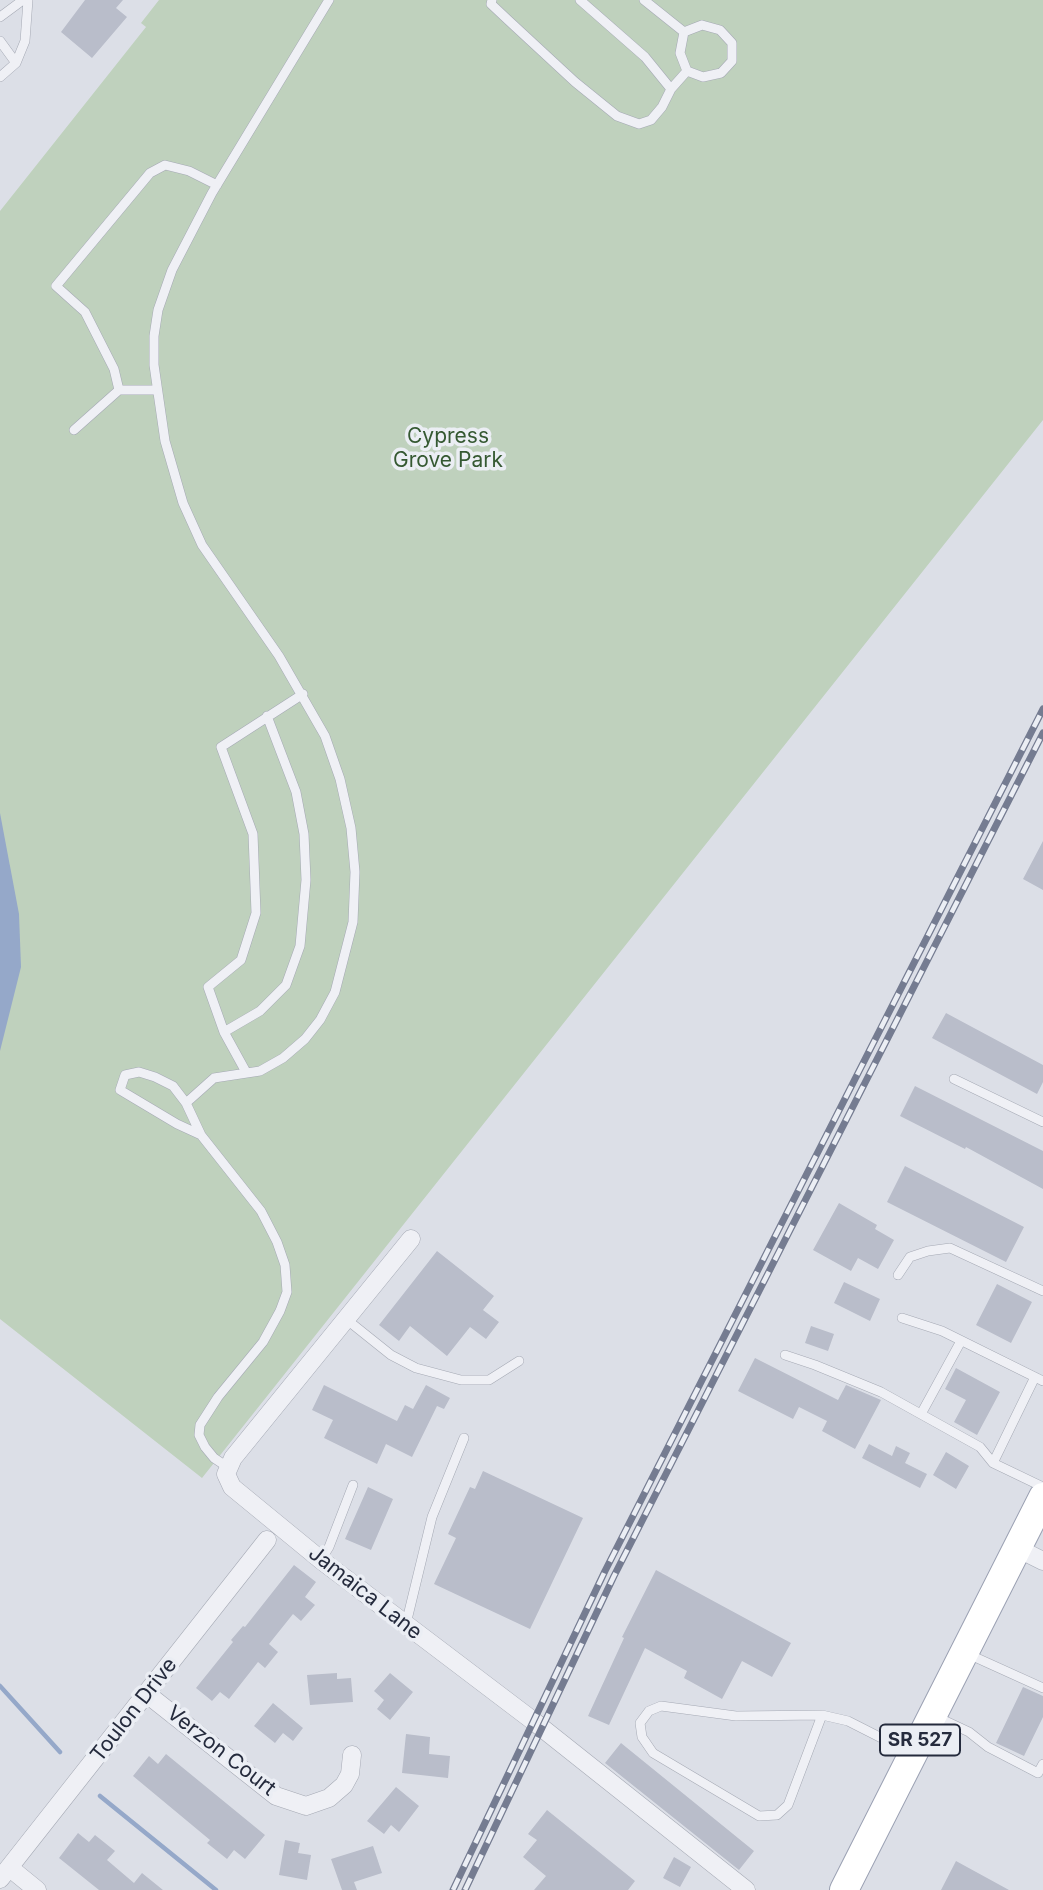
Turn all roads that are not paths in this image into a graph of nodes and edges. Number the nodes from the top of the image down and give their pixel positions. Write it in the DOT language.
graph roads {
  1 [pos="23,0"];
  2 [pos="28,0"];
  3 [pos="328,0"];
  4 [pos="492,0"];
  5 [pos="580,0"];
  6 [pos="644,0"];
  7 [pos="0,17"];
  8 [pos="684,32"];
  9 [pos="0,41"];
  10 [pos="16,63"];
  11 [pos="687,71"];
  12 [pos="0,77"];
  13 [pos="671,89"];
  14 [pos="217,186"];
  15 [pos="119,390"];
  16 [pos="157,390"];
  17 [pos="74,430"];
  18 [pos="303,694"];
  19 [pos="267,716"];
  20 [pos="224,1032"];
  21 [pos="246,1072"];
  22 [pos="954,1079"];
  23 [pos="186,1103"];
  24 [pos="1043,1122"];
  25 [pos="201,1135"];
  26 [pos="411,1239"];
  27 [pos="898,1275"];
  28 [pos="1043,1291"];
  29 [pos="902,1318"];
  30 [pos="346,1319"];
  31 [pos="961,1341"];
  32 [pos="785,1355"];
  33 [pos="519,1361"];
  34 [pos="1039,1379"];
  35 [pos="921,1414"];
  36 [pos="464,1438"];
  37 [pos="993,1463"];
  38 [pos="229,1468"];
  39 [pos="353,1485"];
  40 [pos="1043,1487"];
  41 [pos="1043,1497"];
  42 [pos="267,1541"];
  43 [pos="1017,1548"];
  44 [pos="321,1560"];
  45 [pos="1043,1561"];
  46 [pos="405,1626"];
  47 [pos="964,1652"];
  48 [pos="1043,1688"];
  49 [pos="147,1694"];
  50 [pos="822,1715"];
  51 [pos="932,1715"];
  52 [pos="913,1753"];
  53 [pos="352,1755"];
  54 [pos="1043,1764"];
  55 [pos="5,1873"];
  56 [pos="735,1884"];
  57 [pos="37,1890"];
  58 [pos="844,1890"];
  1 -- 7 [label="lane"];
  2 -- 10 [label="lane"];
  3 -- 14 [label="lane"];
  4 -- 13 [label="lane"];
  5 -- 13 [label="lane"];
  6 -- 8 [label="lane"];
  8 -- 11 [label="lane"];
  8 -- 11 [label="lane"];
  9 -- 10 [label="lane"];
  10 -- 12 [label="lane"];
  11 -- 13 [label="lane"];
  14 -- 15 [label="lane"];
  14 -- 16 [label="lane"];
  15 -- 16 [label="lane"];
  15 -- 17 [label="lane"];
  16 -- 18 [label="lane"];
  18 -- 19 [label="lane"];
  18 -- 21 [label="lane"];
  19 -- 20 [label="lane"];
  19 -- 20 [label="lane"];
  20 -- 21 [label="lane"];
  21 -- 23 [label="lane"];
  22 -- 24 [label="lane"];
  23 -- 25 [label="lane"];
  23 -- 25 [label="lane"];
  25 -- 38 [label="lane"];
  26 -- 30 [label="street"];
  27 -- 28 [label="lane"];
  29 -- 31 [label="lane"];
  30 -- 33 [label="lane"];
  30 -- 38 [label="street"];
  31 -- 34 [label="lane"];
  31 -- 35 [label="lane"];
  32 -- 35 [label="lane"];
  34 -- 37 [label="lane"];
  35 -- 37 [label="lane"];
  36 -- 46 [label="lane"];
  37 -- 40 [label="lane"];
  38 -- 44 [label="street, Jamaica Lane"];
  39 -- 44 [label="lane"];
  41 -- 43 [label="main road, SR 527"];
  42 -- 49 [label="street, Toulon Drive"];
  43 -- 45 [label="street"];
  43 -- 47 [label="main road, SR 527"];
  44 -- 46 [label="street, Jamaica Lane"];
  46 -- 56 [label="street, Jamaica Lane"];
  47 -- 48 [label="lane"];
  47 -- 51 [label="main road, SR 527"];
  49 -- 53 [label="street, Verzon Court"];
  49 -- 55 [label="street, Toulon Drive"];
  50 -- 50 [label="lane"];
  50 -- 52 [label="lane"];
  51 -- 52 [label="main road, SR 527"];
  51 -- 54 [label="lane"];
  52 -- 58 [label="main road, SR 527"];
  55 -- 57 [label="street"];
}
